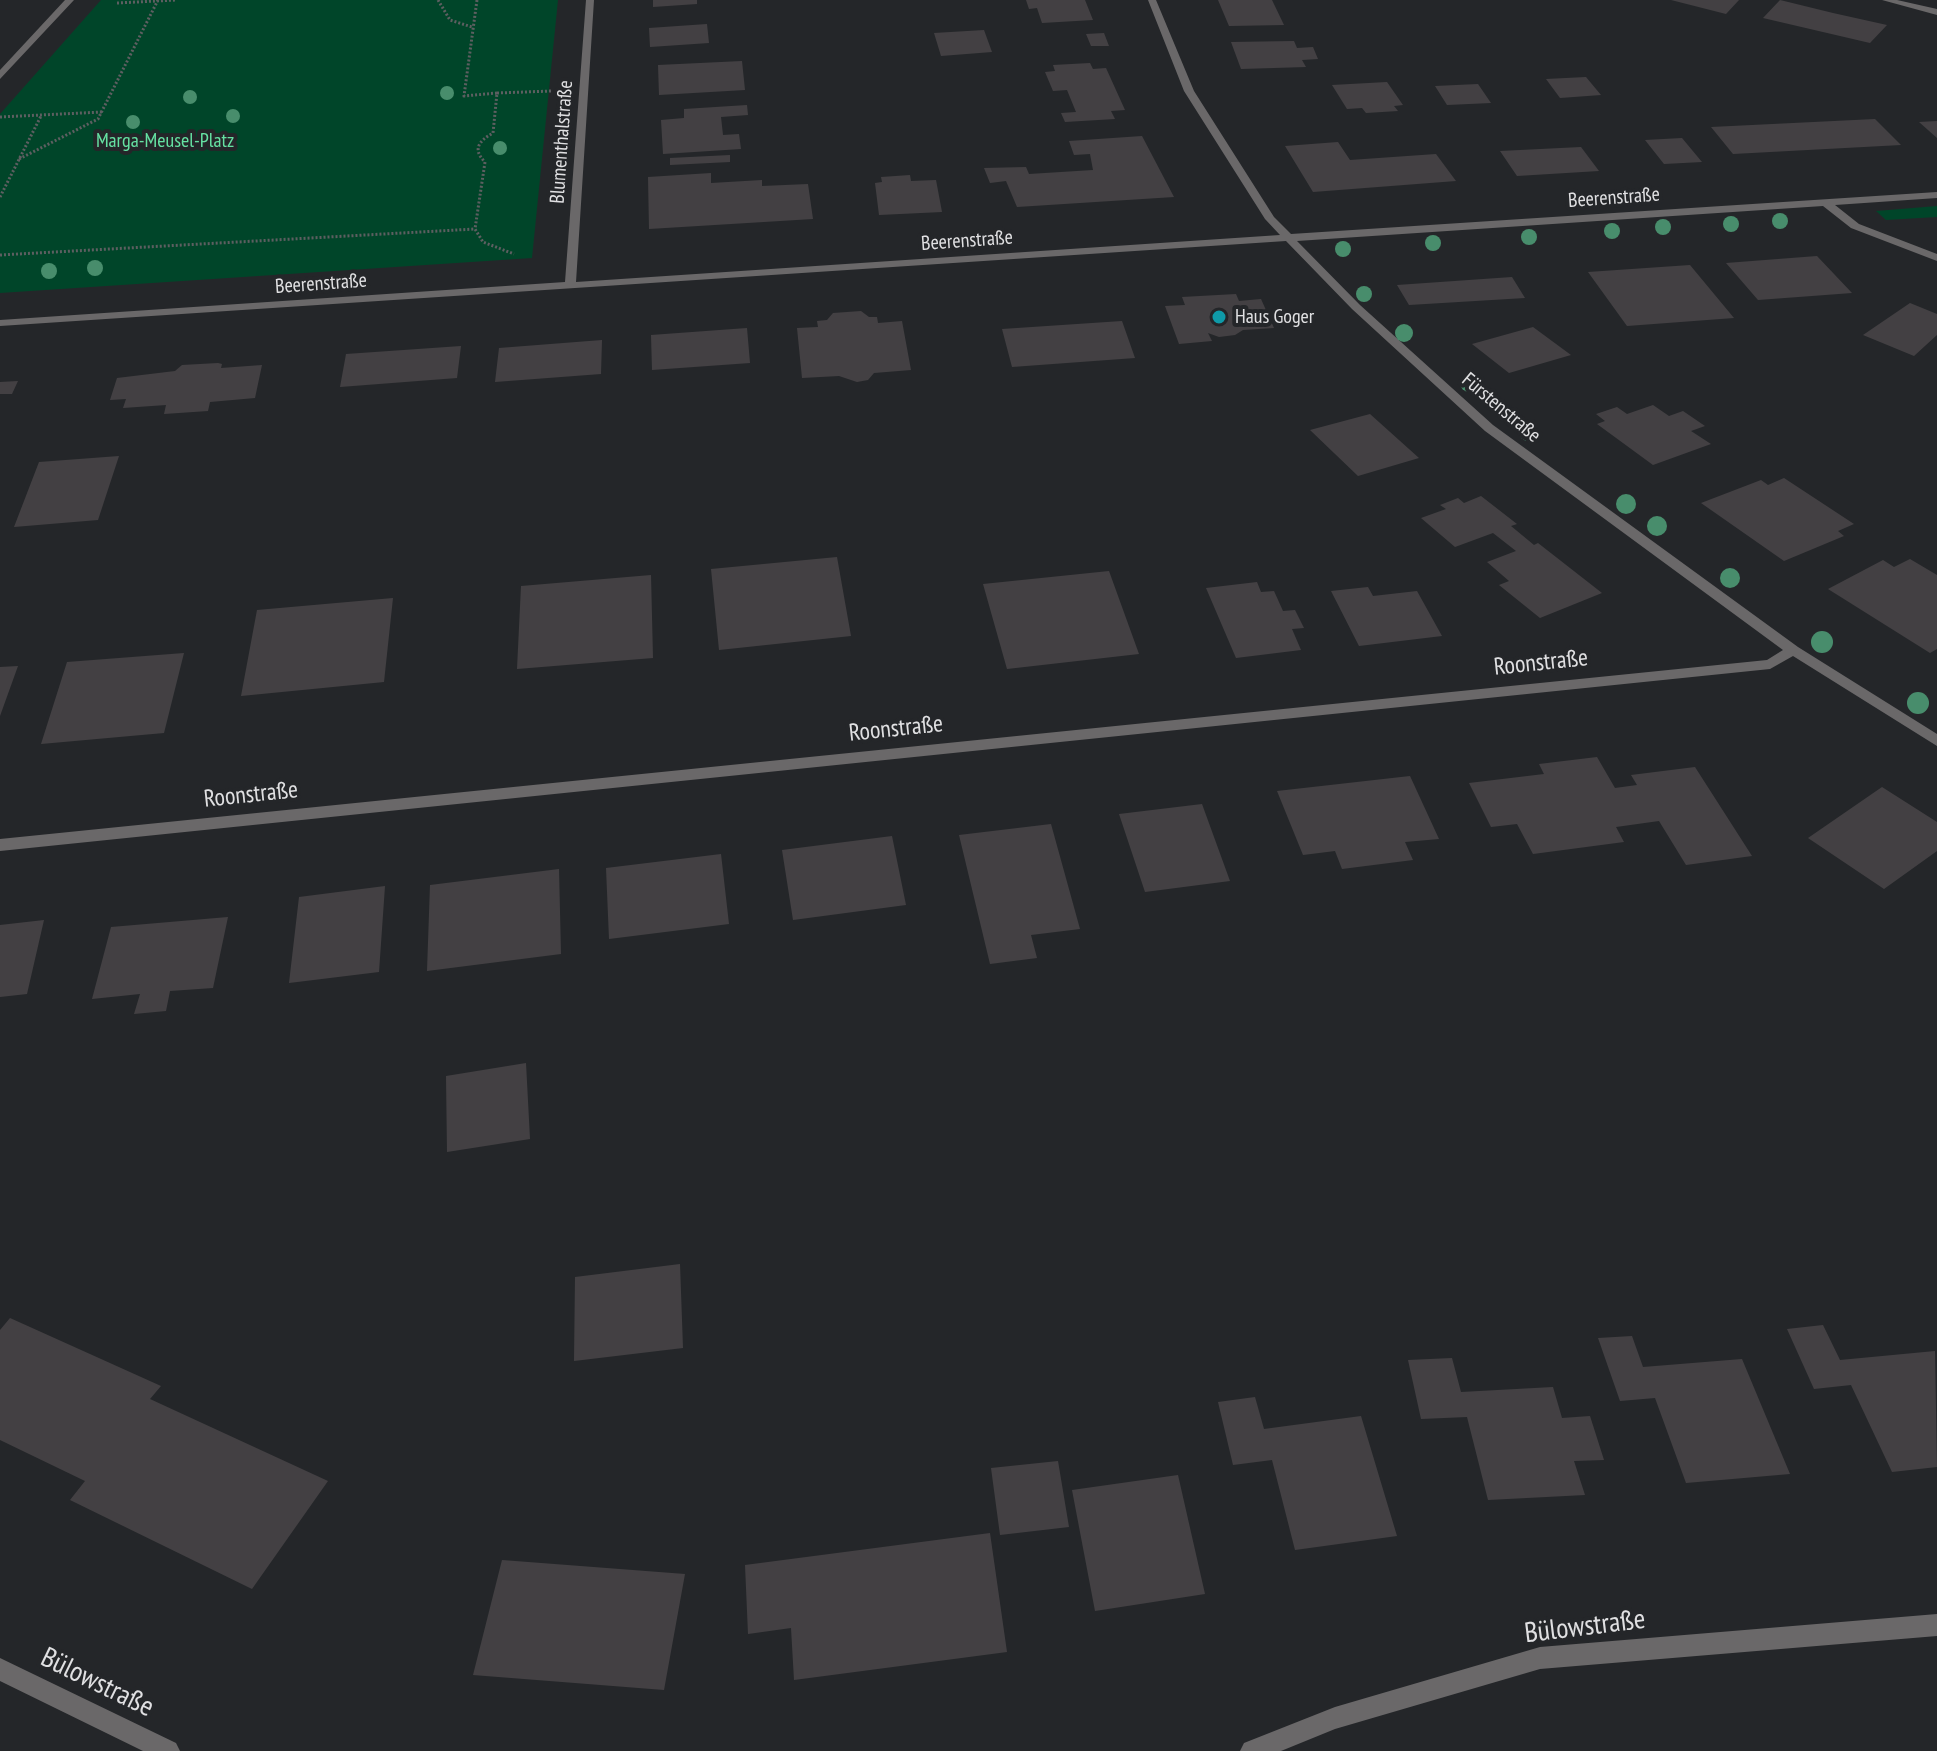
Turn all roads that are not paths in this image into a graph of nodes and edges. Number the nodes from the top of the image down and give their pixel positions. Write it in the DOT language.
graph roads {
  1 [pos="70,0"];
  2 [pos="590,0"];
  3 [pos="1152,0"];
  4 [pos="1886,0"];
  5 [pos="1937,12"];
  6 [pos="0,76"];
  7 [pos="1937,195"];
  8 [pos="1826,203"];
  9 [pos="1286,237"];
  10 [pos="1937,258"];
  11 [pos="570,286"];
  12 [pos="0,323"];
  13 [pos="1793,650"];
  14 [pos="1937,741"];
  15 [pos="0,845"];
  16 [pos="1937,1625"];
  17 [pos="0,1669"];
  18 [pos="168,1751"];
  19 [pos="1252,1751"];
  1 -- 6 [label="street"];
  2 -- 11 [label="street, Blumenthalstraße"];
  3 -- 9 [label="street, Fürstenstraße"];
  4 -- 5 [label="street"];
  7 -- 8 [label="street, Beerenstraße"];
  8 -- 9 [label="street, Beerenstraße"];
  8 -- 10 [label="street"];
  9 -- 11 [label="street, Beerenstraße"];
  9 -- 13 [label="street, Fürstenstraße"];
  11 -- 12 [label="street, Beerenstraße"];
  13 -- 14 [label="street, Fürstenstraße"];
  13 -- 15 [label="street, Roonstraße"];
  16 -- 19 [label="street, Bülowstraße"];
  17 -- 18 [label="street, Bülowstraße"];
}
